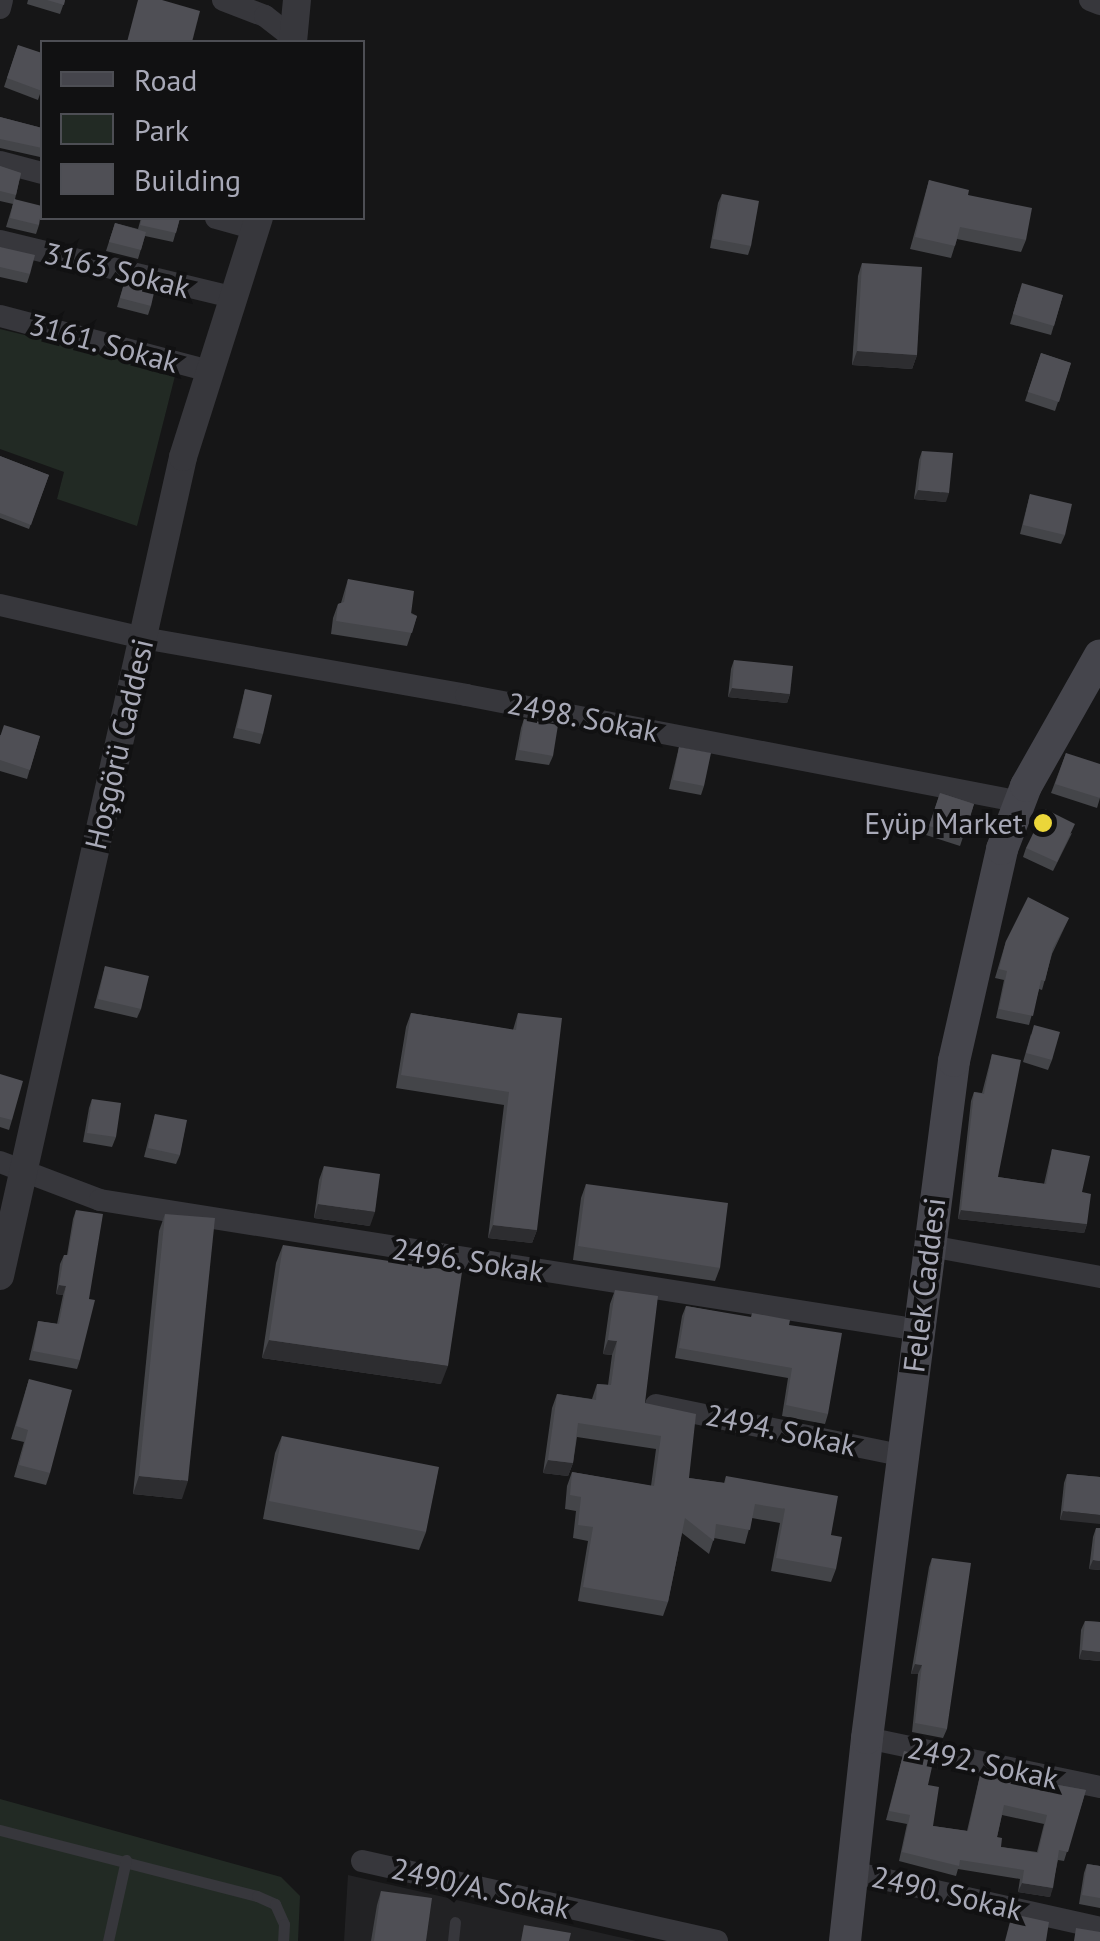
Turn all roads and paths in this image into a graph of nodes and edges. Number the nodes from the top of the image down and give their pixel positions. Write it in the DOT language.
graph roads {
  1 [pos="2,0"];
  2 [pos="224,0"];
  3 [pos="298,0"];
  4 [pos="1090,0"];
  5 [pos="1100,4"];
  6 [pos="0,8"];
  7 [pos="292,39"];
  8 [pos="0,162"];
  9 [pos="40,172"];
  10 [pos="233,220"];
  11 [pos="258,223"];
  12 [pos="0,241"];
  13 [pos="235,298"];
  14 [pos="0,316"];
  15 [pos="209,371"];
  16 [pos="0,605"];
  17 [pos="144,638"];
  18 [pos="1100,655"];
  19 [pos="1021,802"];
  20 [pos="12,1166"];
  21 [pos="930,1246"];
  22 [pos="0,1276"];
  23 [pos="1100,1277"];
  24 [pos="918,1330"];
  25 [pos="656,1405"];
  26 [pos="905,1456"];
  27 [pos="866,1738"];
  28 [pos="1100,1788"];
  29 [pos="0,1830"];
  30 [pos="126,1860"];
  31 [pos="362,1861"];
  32 [pos="852,1872"];
  33 [pos="456,1922"];
  34 [pos="1100,1928"];
  35 [pos="108,1941"];
  36 [pos="283,1941"];
  37 [pos="452,1941"];
  38 [pos="718,1941"];
  39 [pos="845,1941"];
  1 -- 6 [label="street"];
  2 -- 7 [label="street"];
  3 -- 7 [label="street"];
  4 -- 5 [label="street"];
  8 -- 9 [label="street"];
  10 -- 11 [label="street"];
  11 -- 13 [label="street, Hoşgörü Caddesi"];
  12 -- 13 [label="street, 3163 Sokak"];
  13 -- 15 [label="street, Hoşgörü Caddesi"];
  14 -- 15 [label="street, 3161. Sokak"];
  15 -- 17 [label="street, Hoşgörü Caddesi"];
  16 -- 17 [label="street, 2498. Sokak"];
  17 -- 19 [label="street, 2498. Sokak"];
  17 -- 20 [label="street, Hoşgörü Caddesi"];
  18 -- 19 [label="main road, Felek Caddesi"];
  19 -- 21 [label="main road, Felek Caddesi"];
  20 -- 22 [label="street, Hoşgörü Caddesi"];
  20 -- 24 [label="street, 2496. Sokak"];
  21 -- 23 [label="street"];
  21 -- 24 [label="main road, Felek Caddesi"];
  24 -- 26 [label="main road, Felek Caddesi"];
  25 -- 26 [label="street, 2494. Sokak"];
  26 -- 27 [label="main road, Felek Caddesi"];
  27 -- 28 [label="street, 2492. Sokak"];
  27 -- 32 [label="main road, Felek Caddesi"];
  29 -- 30 [label="lane"];
  30 -- 35 [label="lane"];
  30 -- 36 [label="lane"];
  31 -- 38 [label="street, 2490/A. Sokak"];
  32 -- 34 [label="street, 2490. Sokak"];
  32 -- 39 [label="main road, Felek Caddesi"];
  33 -- 37 [label="lane"];
}
